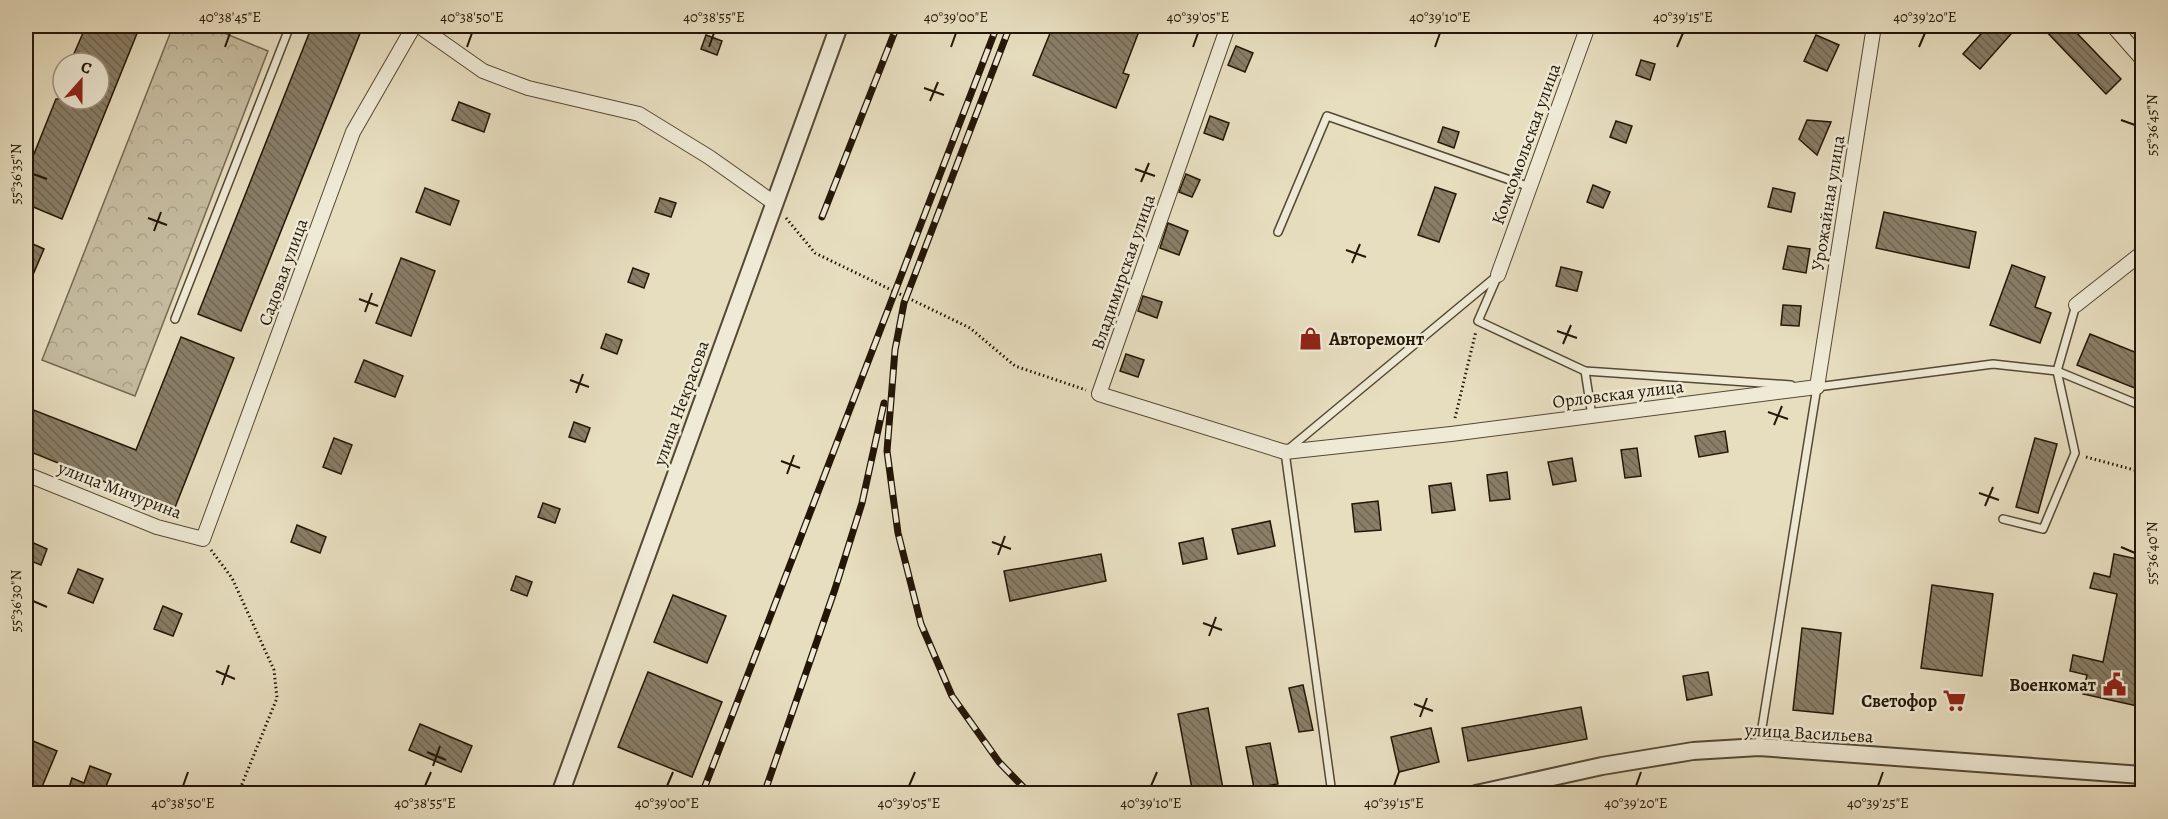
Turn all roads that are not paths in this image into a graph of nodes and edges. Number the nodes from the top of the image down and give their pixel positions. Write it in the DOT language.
graph roads {
  1 [pos="274,26"];
  2 [pos="414,26"];
  3 [pos="419,26"];
  4 [pos="839,26"];
  5 [pos="1228,26"];
  6 [pos="1588,26"];
  7 [pos="1874,26"];
  8 [pos="2113,26"];
  9 [pos="2142,59"];
  10 [pos="1530,186"];
  11 [pos="774,203"];
  12 [pos="1278,232"];
  13 [pos="2142,253"];
  14 [pos="1498,275"];
  15 [pos="2076,305"];
  16 [pos="175,319"];
  17 [pos="1585,371"];
  18 [pos="2057,371"];
  19 [pos="1817,387"];
  20 [pos="1100,394"];
  21 [pos="2142,406"];
  22 [pos="1592,416"];
  23 [pos="1285,452"];
  24 [pos="26,474"];
  25 [pos="2003,519"];
  26 [pos="203,539"];
  27 [pos="1759,747"];
  28 [pos="2142,775"];
  29 [pos="560,794"];
  30 [pos="1332,794"];
  31 [pos="1476,794"];
  1 -- 16 [label="lane"];
  2 -- 26 [label="street, Садовая улица"];
  3 -- 11 [label="street"];
  4 -- 11 [label="street, улица Некрасова"];
  5 -- 20 [label="street, Владимирская улица"];
  6 -- 10 [label="street, Комсомольская улица"];
  7 -- 19 [label="street, Урожайная улица"];
  8 -- 9 [label="street"];
  10 -- 12 [label="lane"];
  10 -- 14 [label="street, Комсомольская улица"];
  11 -- 29 [label="street, улица Некрасова"];
  13 -- 15 [label="street"];
  14 -- 17 [label="lane"];
  14 -- 23 [label="lane"];
  15 -- 18 [label="lane"];
  17 -- 19 [label="lane"];
  17 -- 22 [label="lane"];
  18 -- 19 [label="lane, Орловская улица"];
  18 -- 21 [label="lane, Орловская улица"];
  18 -- 25 [label="lane"];
  19 -- 22 [label="street, Орловская улица"];
  19 -- 27 [label="lane"];
  20 -- 23 [label="street, Орловская улица"];
  22 -- 23 [label="street, Орловская улица"];
  23 -- 30 [label="lane"];
  24 -- 26 [label="street, улица Мичурина"];
  27 -- 28 [label="street, улица Васильева"];
  27 -- 31 [label="street, улица Васильева"];
}
